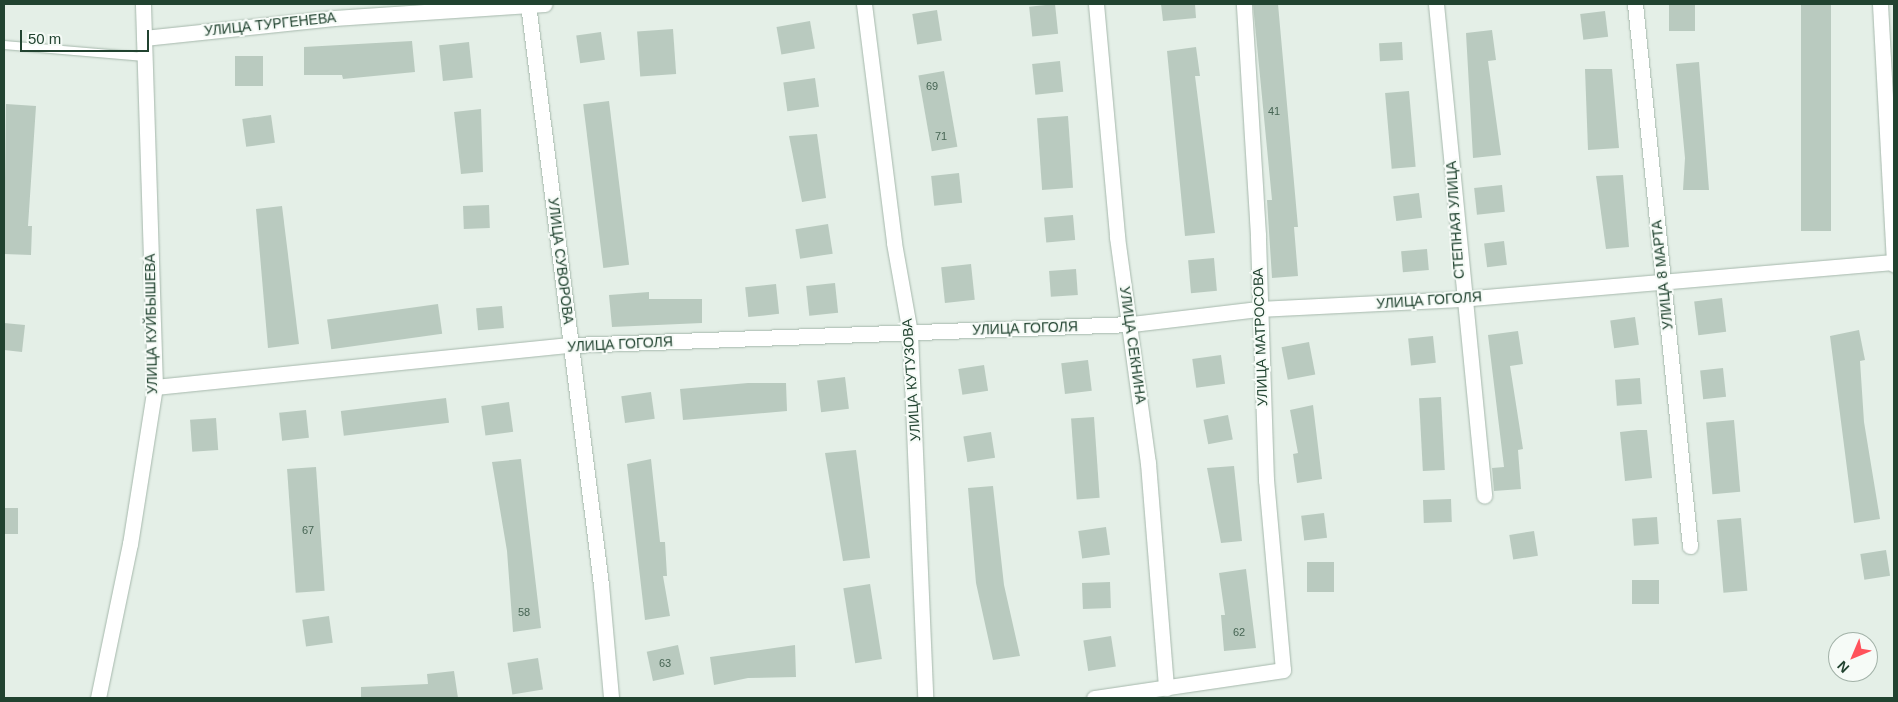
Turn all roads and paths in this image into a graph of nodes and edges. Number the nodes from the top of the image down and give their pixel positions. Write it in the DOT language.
graph roads {
  1 [pos="143,4"];
  2 [pos="528,4"];
  3 [pos="545,4"];
  4 [pos="864,4"];
  5 [pos="1096,4"];
  6 [pos="1244,4"];
  7 [pos="1436,4"];
  8 [pos="1635,4"];
  9 [pos="1880,4"];
  10 [pos="144,38"];
  11 [pos="4,45"];
  12 [pos="144,58"];
  13 [pos="1894,263"];
  14 [pos="1663,279"];
  15 [pos="1461,299"];
  16 [pos="1258,309"];
  17 [pos="1132,324"];
  18 [pos="910,333"];
  19 [pos="572,345"];
  20 [pos="155,387"];
  21 [pos="1484,496"];
  22 [pos="1690,546"];
  23 [pos="1166,688"];
  24 [pos="98,698"];
  25 [pos="611,698"];
  26 [pos="925,698"];
  27 [pos="1094,698"];
  1 -- 10 [label="street, УЛИЦА КУЙБЫШЕВА"];
  2 -- 3 [label="street, УЛИЦА ТУРГЕНЕВА"];
  2 -- 10 [label="street, УЛИЦА ТУРГЕНЕВА"];
  2 -- 19 [label="street, УЛИЦА СУВОРОВА"];
  4 -- 18 [label="street, УЛИЦА КУТУЗОВА"];
  5 -- 17 [label="street, УЛИЦА СЕКНИНА"];
  6 -- 16 [label="street, УЛИЦА МАТРОСОВА"];
  7 -- 15 [label="street, СТЕПНАЯ УЛИЦА"];
  8 -- 14 [label="street, УЛИЦА 8 МАРТА"];
  9 -- 13 [label="street"];
  10 -- 12 [label="street, УЛИЦА КУЙБЫШЕВА"];
  11 -- 12 [label="lane"];
  12 -- 20 [label="street, УЛИЦА КУЙБЫШЕВА"];
  13 -- 14 [label="street, УЛИЦА ГОГОЛЯ"];
  14 -- 15 [label="street, УЛИЦА ГОГОЛЯ"];
  14 -- 22 [label="street, УЛИЦА 8 МАРТА"];
  15 -- 16 [label="street, УЛИЦА ГОГОЛЯ"];
  15 -- 21 [label="street, СТЕПНАЯ УЛИЦА"];
  16 -- 17 [label="street, УЛИЦА ГОГОЛЯ"];
  16 -- 23 [label="street, УЛИЦА МАТРОСОВА"];
  17 -- 18 [label="street, УЛИЦА ГОГОЛЯ"];
  17 -- 23 [label="street, УЛИЦА СЕКНИНА"];
  18 -- 19 [label="street, УЛИЦА ГОГОЛЯ"];
  18 -- 26 [label="street, УЛИЦА КУТУЗОВА"];
  19 -- 20 [label="street, УЛИЦА ГОГОЛЯ"];
  19 -- 25 [label="street, УЛИЦА СУВОРОВА"];
  20 -- 24 [label="street, УЛИЦА КУЙБЫШЕВА"];
  23 -- 27 [label="street"];
}
